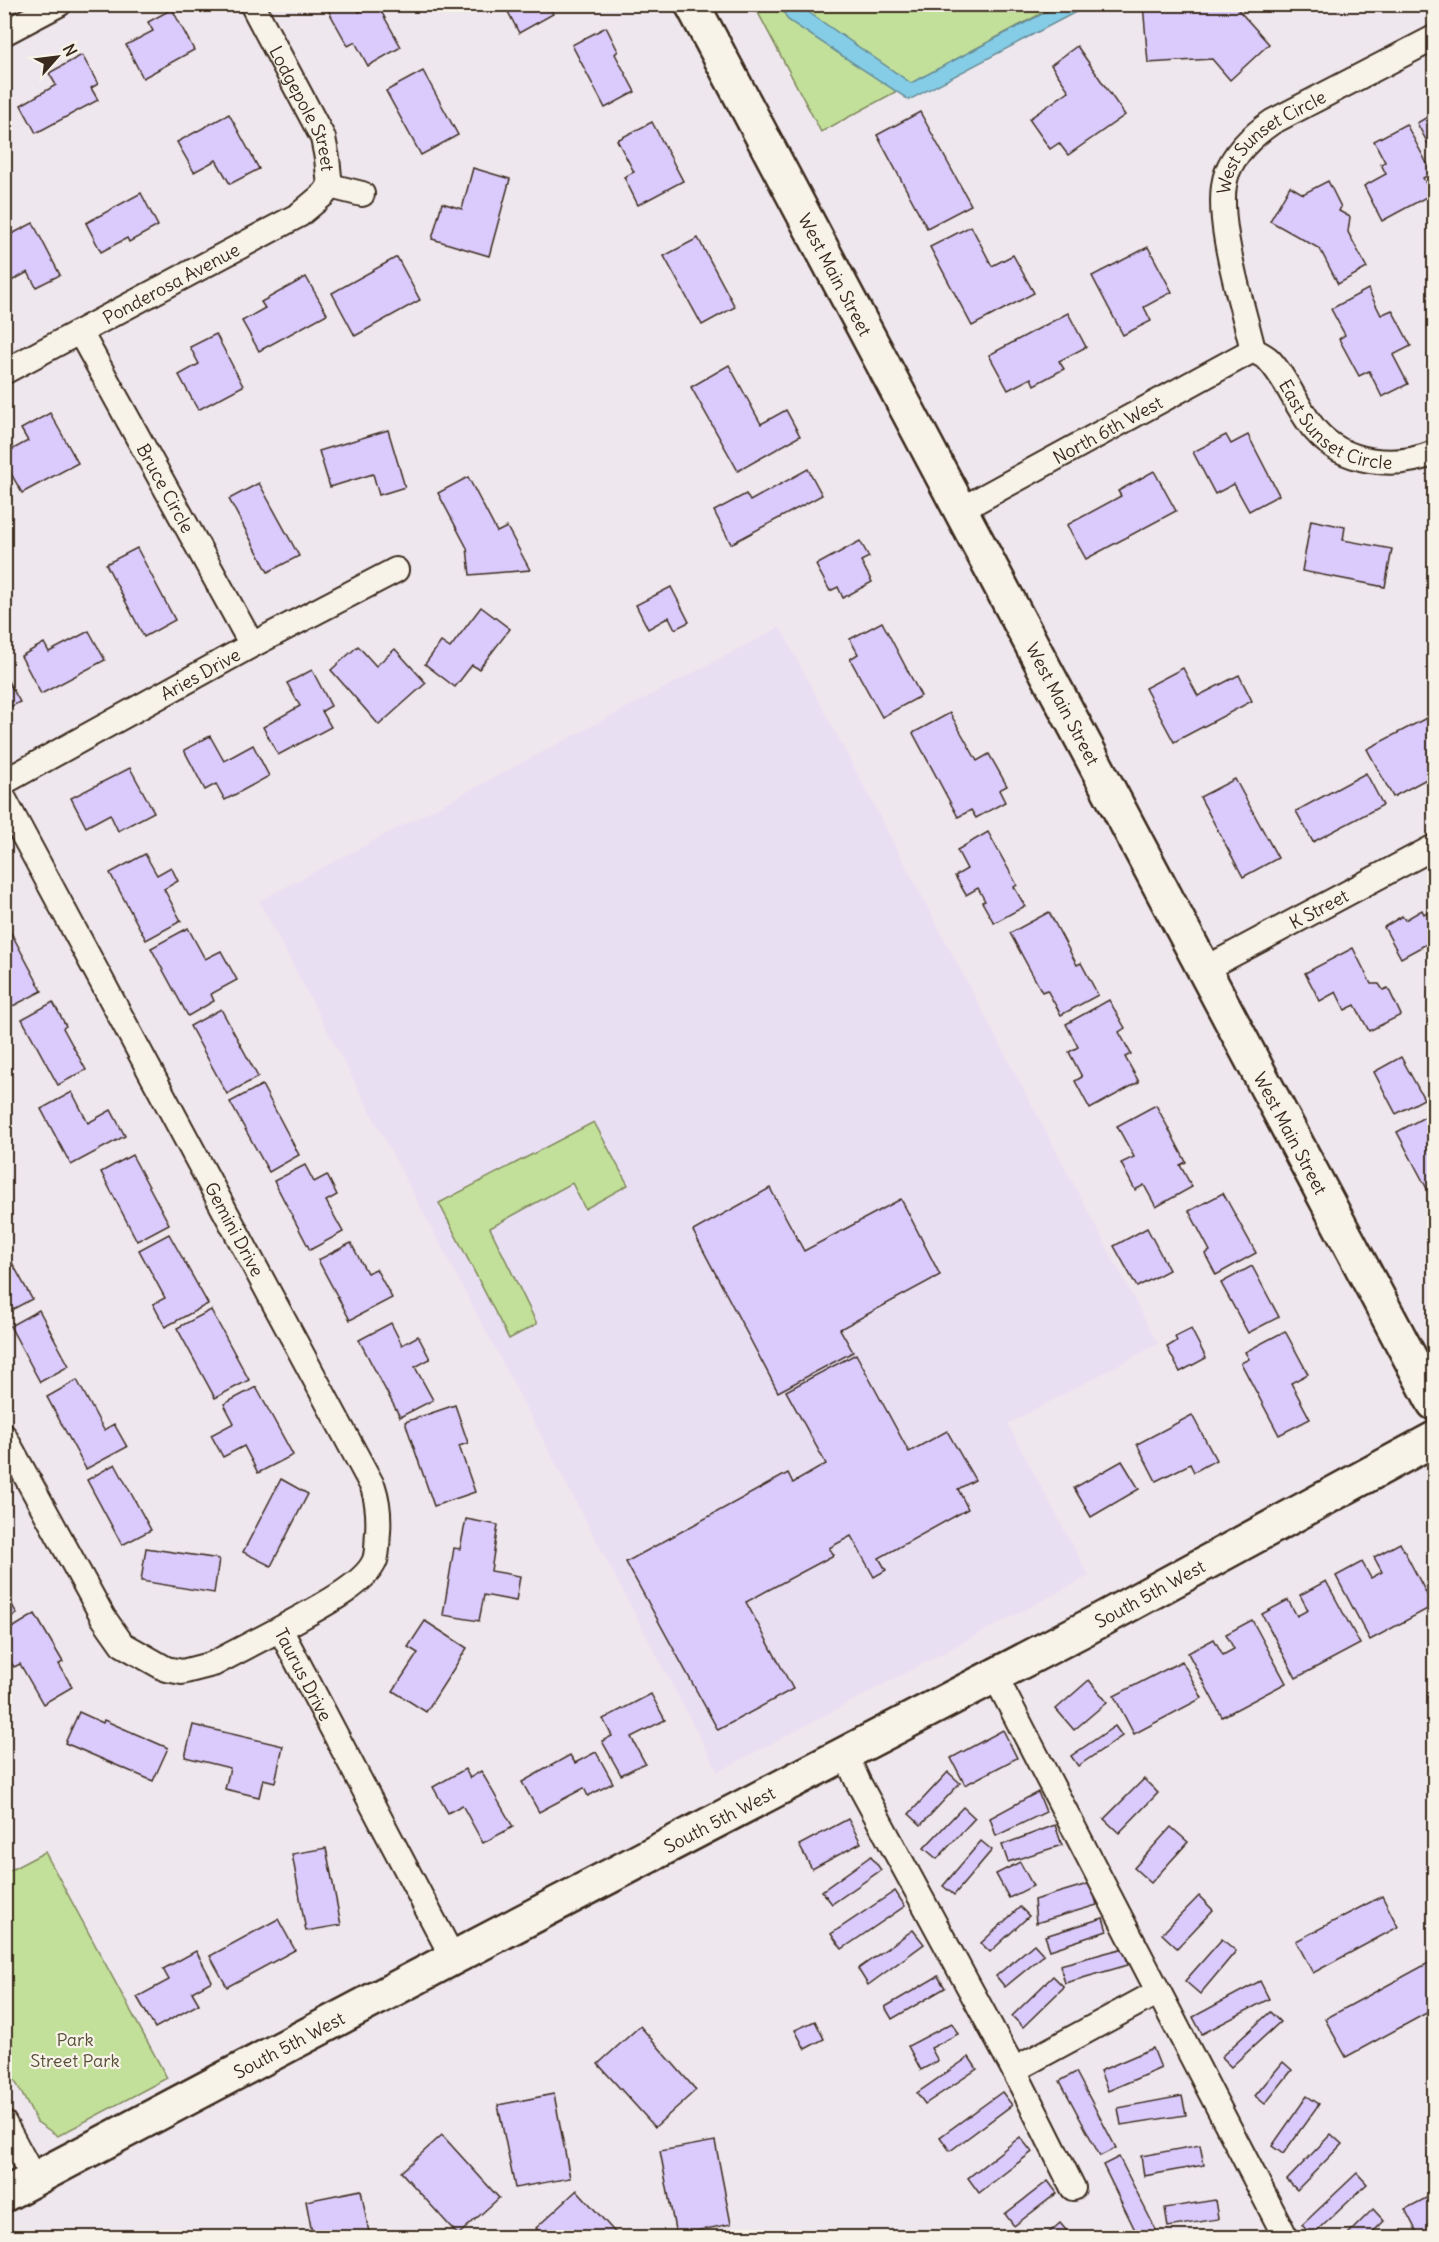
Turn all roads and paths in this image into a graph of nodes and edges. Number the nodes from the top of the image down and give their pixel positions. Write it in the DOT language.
graph roads {
  1 [pos="58,4"];
  2 [pos="252,4"];
  3 [pos="692,4"];
  4 [pos="4,33"];
  5 [pos="1434,38"];
  6 [pos="330,186"];
  7 [pos="362,194"];
  8 [pos="80,332"];
  9 [pos="1253,350"];
  10 [pos="4,372"];
  11 [pos="1434,453"];
  12 [pos="960,510"];
  13 [pos="396,570"];
  14 [pos="252,645"];
  15 [pos="4,782"];
  16 [pos="4,799"];
  17 [pos="1434,847"];
  18 [pos="1203,968"];
  19 [pos="1434,1403"];
  20 [pos="4,1436"];
  21 [pos="1434,1439"];
  22 [pos="280,1629"];
  23 [pos="994,1674"];
  24 [pos="845,1753"];
  25 [pos="453,1958"];
  26 [pos="1158,1992"];
  27 [pos="1014,2070"];
  28 [pos="4,2122"];
  29 [pos="34,2179"];
  30 [pos="1073,2188"];
  31 [pos="4,2195"];
  32 [pos="1286,2238"];
  1 -- 4 [label="street"];
  2 -- 6 [label="street, Lodgepole Street"];
  3 -- 12 [label="street, West Main Street"];
  5 -- 9 [label="street, West Sunset Circle"];
  6 -- 7 [label="street, Lodgepole Street"];
  6 -- 8 [label="street, Ponderosa Avenue"];
  8 -- 10 [label="street, Ponderosa Avenue"];
  8 -- 14 [label="street, Bruce Circle"];
  9 -- 11 [label="street, East Sunset Circle"];
  9 -- 12 [label="street, North 6th West"];
  12 -- 18 [label="street, West Main Street"];
  13 -- 14 [label="street, Aries Drive"];
  14 -- 15 [label="street, Aries Drive"];
  16 -- 22 [label="street, Gemini Drive"];
  17 -- 18 [label="street, K Street"];
  18 -- 19 [label="street, West Main Street"];
  20 -- 22 [label="street, Taurus Drive"];
  21 -- 23 [label="street, South 5th West"];
  22 -- 25 [label="street, Taurus Drive"];
  23 -- 24 [label="street, South 5th West"];
  23 -- 26 [label="street"];
  24 -- 25 [label="street, South 5th West"];
  24 -- 27 [label="street"];
  25 -- 29 [label="street, South 5th West"];
  26 -- 27 [label="street"];
  26 -- 32 [label="street"];
  27 -- 30 [label="street"];
  28 -- 29 [label="street"];
  29 -- 31 [label="street, South 5th West"];
}
